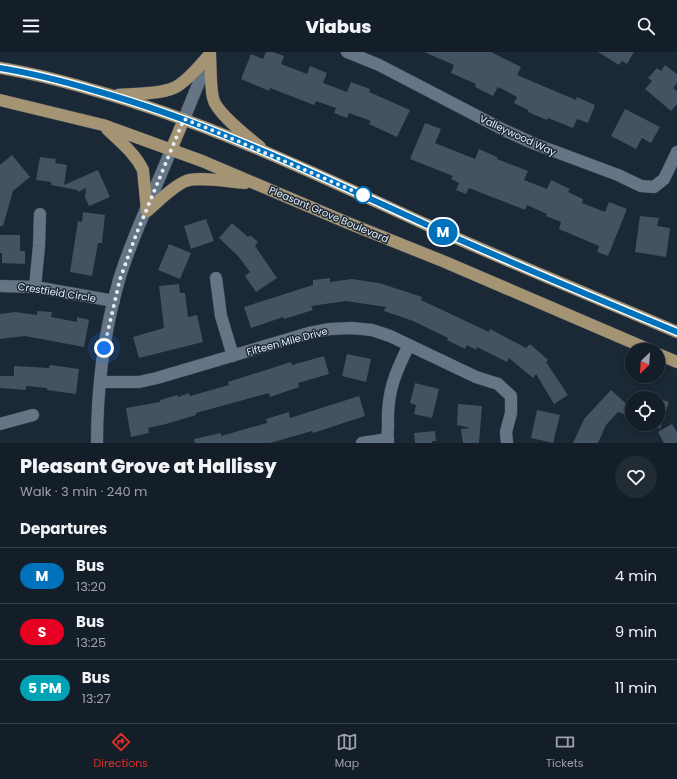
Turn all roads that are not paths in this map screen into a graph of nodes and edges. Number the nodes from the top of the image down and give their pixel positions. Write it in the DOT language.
graph roads {
  1 [pos="347,52"];
  2 [pos="211,53"];
  3 [pos="0,68"];
  4 [pos="112,95"];
  5 [pos="0,100"];
  6 [pos="184,119"];
  7 [pos="103,125"];
  8 [pos="171,150"];
  9 [pos="677,152"];
  10 [pos="268,154"];
  11 [pos="257,184"];
  12 [pos="147,211"];
  13 [pos="40,214"];
  14 [pos="216,278"];
  15 [pos="0,286"];
  16 [pos="36,287"];
  17 [pos="114,301"];
  18 [pos="677,332"];
  19 [pos="634,343"];
  20 [pos="409,344"];
  21 [pos="233,356"];
  22 [pos="665,357"];
  23 [pos="677,362"];
  24 [pos="100,382"];
  25 [pos="33,415"];
  26 [pos="0,424"];
  27 [pos="388,441"];
  28 [pos="97,443"];
  29 [pos="362,443"];
  30 [pos="507,443"];
  1 -- 9 [label="street, Valleywood Way"];
  2 -- 4 [label="main road"];
  2 -- 6 [label="street"];
  2 -- 10 [label="main road"];
  3 -- 4 [label="main road"];
  4 -- 6 [label="main road"];
  5 -- 7 [label="main road, Pleasant Grove Boulevard"];
  6 -- 8 [label="main road"];
  6 -- 10 [label="main road"];
  7 -- 8 [label="main road, Pleasant Grove Boulevard"];
  7 -- 12 [label="main road"];
  8 -- 11 [label="main road, Pleasant Grove Boulevard"];
  8 -- 12 [label="street"];
  10 -- 18 [label="main road"];
  11 -- 12 [label="main road"];
  11 -- 19 [label="main road, Pleasant Grove Boulevard"];
  12 -- 17 [label="street"];
  13 -- 16 [label="street"];
  14 -- 21 [label="street"];
  15 -- 16 [label="street, Crestfield Circle"];
  16 -- 17 [label="street, Crestfield Circle"];
  17 -- 24 [label="street"];
  20 -- 21 [label="street, Fifteen Mile Drive"];
  20 -- 27 [label="street"];
  20 -- 30 [label="street, Fifteen Mile Drive"];
  21 -- 24 [label="street, Fifteen Mile Drive"];
  22 -- 23 [label="main road"];
  24 -- 28 [label="street"];
  25 -- 26 [label="street"];
  27 -- 29 [label="street"];
}
